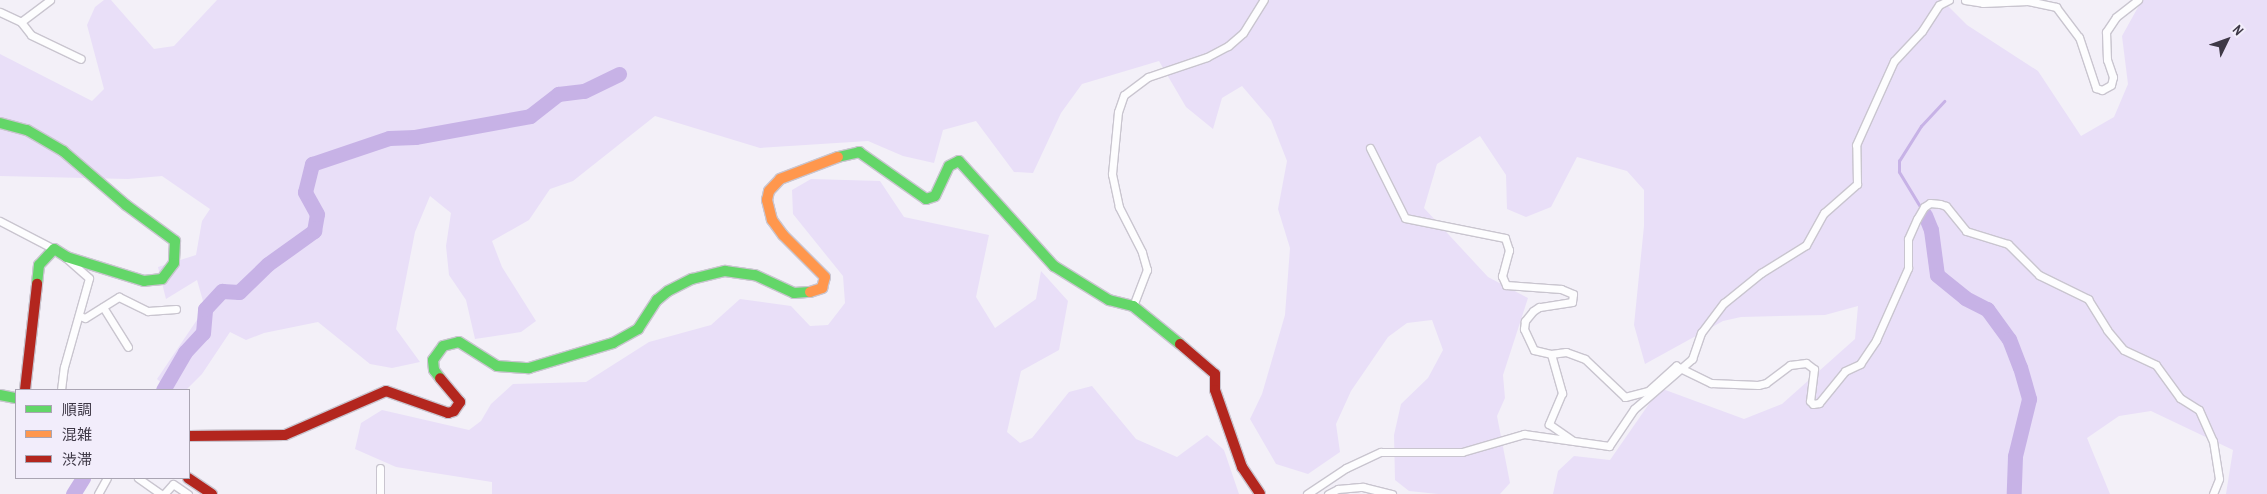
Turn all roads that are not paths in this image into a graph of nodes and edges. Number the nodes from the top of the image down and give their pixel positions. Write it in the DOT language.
graph roads {
  1 [pos="50,0"];
  2 [pos="1264,0"];
  3 [pos="1949,0"];
  4 [pos="1965,0"];
  5 [pos="2028,0"];
  6 [pos="2138,0"];
  7 [pos="0,12"];
  8 [pos="21,22"];
  9 [pos="80,59"];
  10 [pos="0,124"];
  11 [pos="1370,148"];
  12 [pos="0,221"];
  13 [pos="54,249"];
  14 [pos="67,257"];
  15 [pos="1133,306"];
  16 [pos="104,307"];
  17 [pos="176,309"];
  18 [pos="80,316"];
  19 [pos="128,346"];
  20 [pos="1551,354"];
  21 [pos="1682,370"];
  22 [pos="25,389"];
  23 [pos="60,389"];
  24 [pos="0,395"];
  25 [pos="15,398"];
  26 [pos="190,436"];
  27 [pos="1576,442"];
  28 [pos="380,468"];
  29 [pos="106,479"];
  30 [pos="140,479"];
  31 [pos="190,479"];
  32 [pos="98,494"];
  33 [pos="162,494"];
  34 [pos="188,494"];
  35 [pos="212,494"];
  36 [pos="380,494"];
  37 [pos="1260,494"];
  38 [pos="1307,494"];
  39 [pos="1328,494"];
  40 [pos="1392,494"];
  41 [pos="2213,494"];
  1 -- 8 [label="street"];
  2 -- 15 [label="street"];
  3 -- 21 [label="street"];
  4 -- 5 [label="street"];
  5 -- 6 [label="street"];
  7 -- 8 [label="street"];
  8 -- 9 [label="street"];
  10 -- 14 [label="main road"];
  11 -- 20 [label="street"];
  12 -- 13 [label="street"];
  13 -- 14 [label="main road"];
  13 -- 22 [label="main road"];
  14 -- 18 [label="street"];
  15 -- 26 [label="main road"];
  15 -- 37 [label="main road"];
  16 -- 17 [label="street"];
  16 -- 18 [label="street"];
  16 -- 19 [label="street"];
  18 -- 23 [label="street"];
  20 -- 21 [label="street"];
  20 -- 27 [label="street"];
  21 -- 27 [label="street"];
  21 -- 41 [label="street"];
  24 -- 25 [label="main road"];
  27 -- 38 [label="street"];
  28 -- 36 [label="street"];
  29 -- 32 [label="street"];
  30 -- 33 [label="street"];
  31 -- 35 [label="main road"];
  33 -- 34 [label="street"];
  39 -- 40 [label="street"];
}
